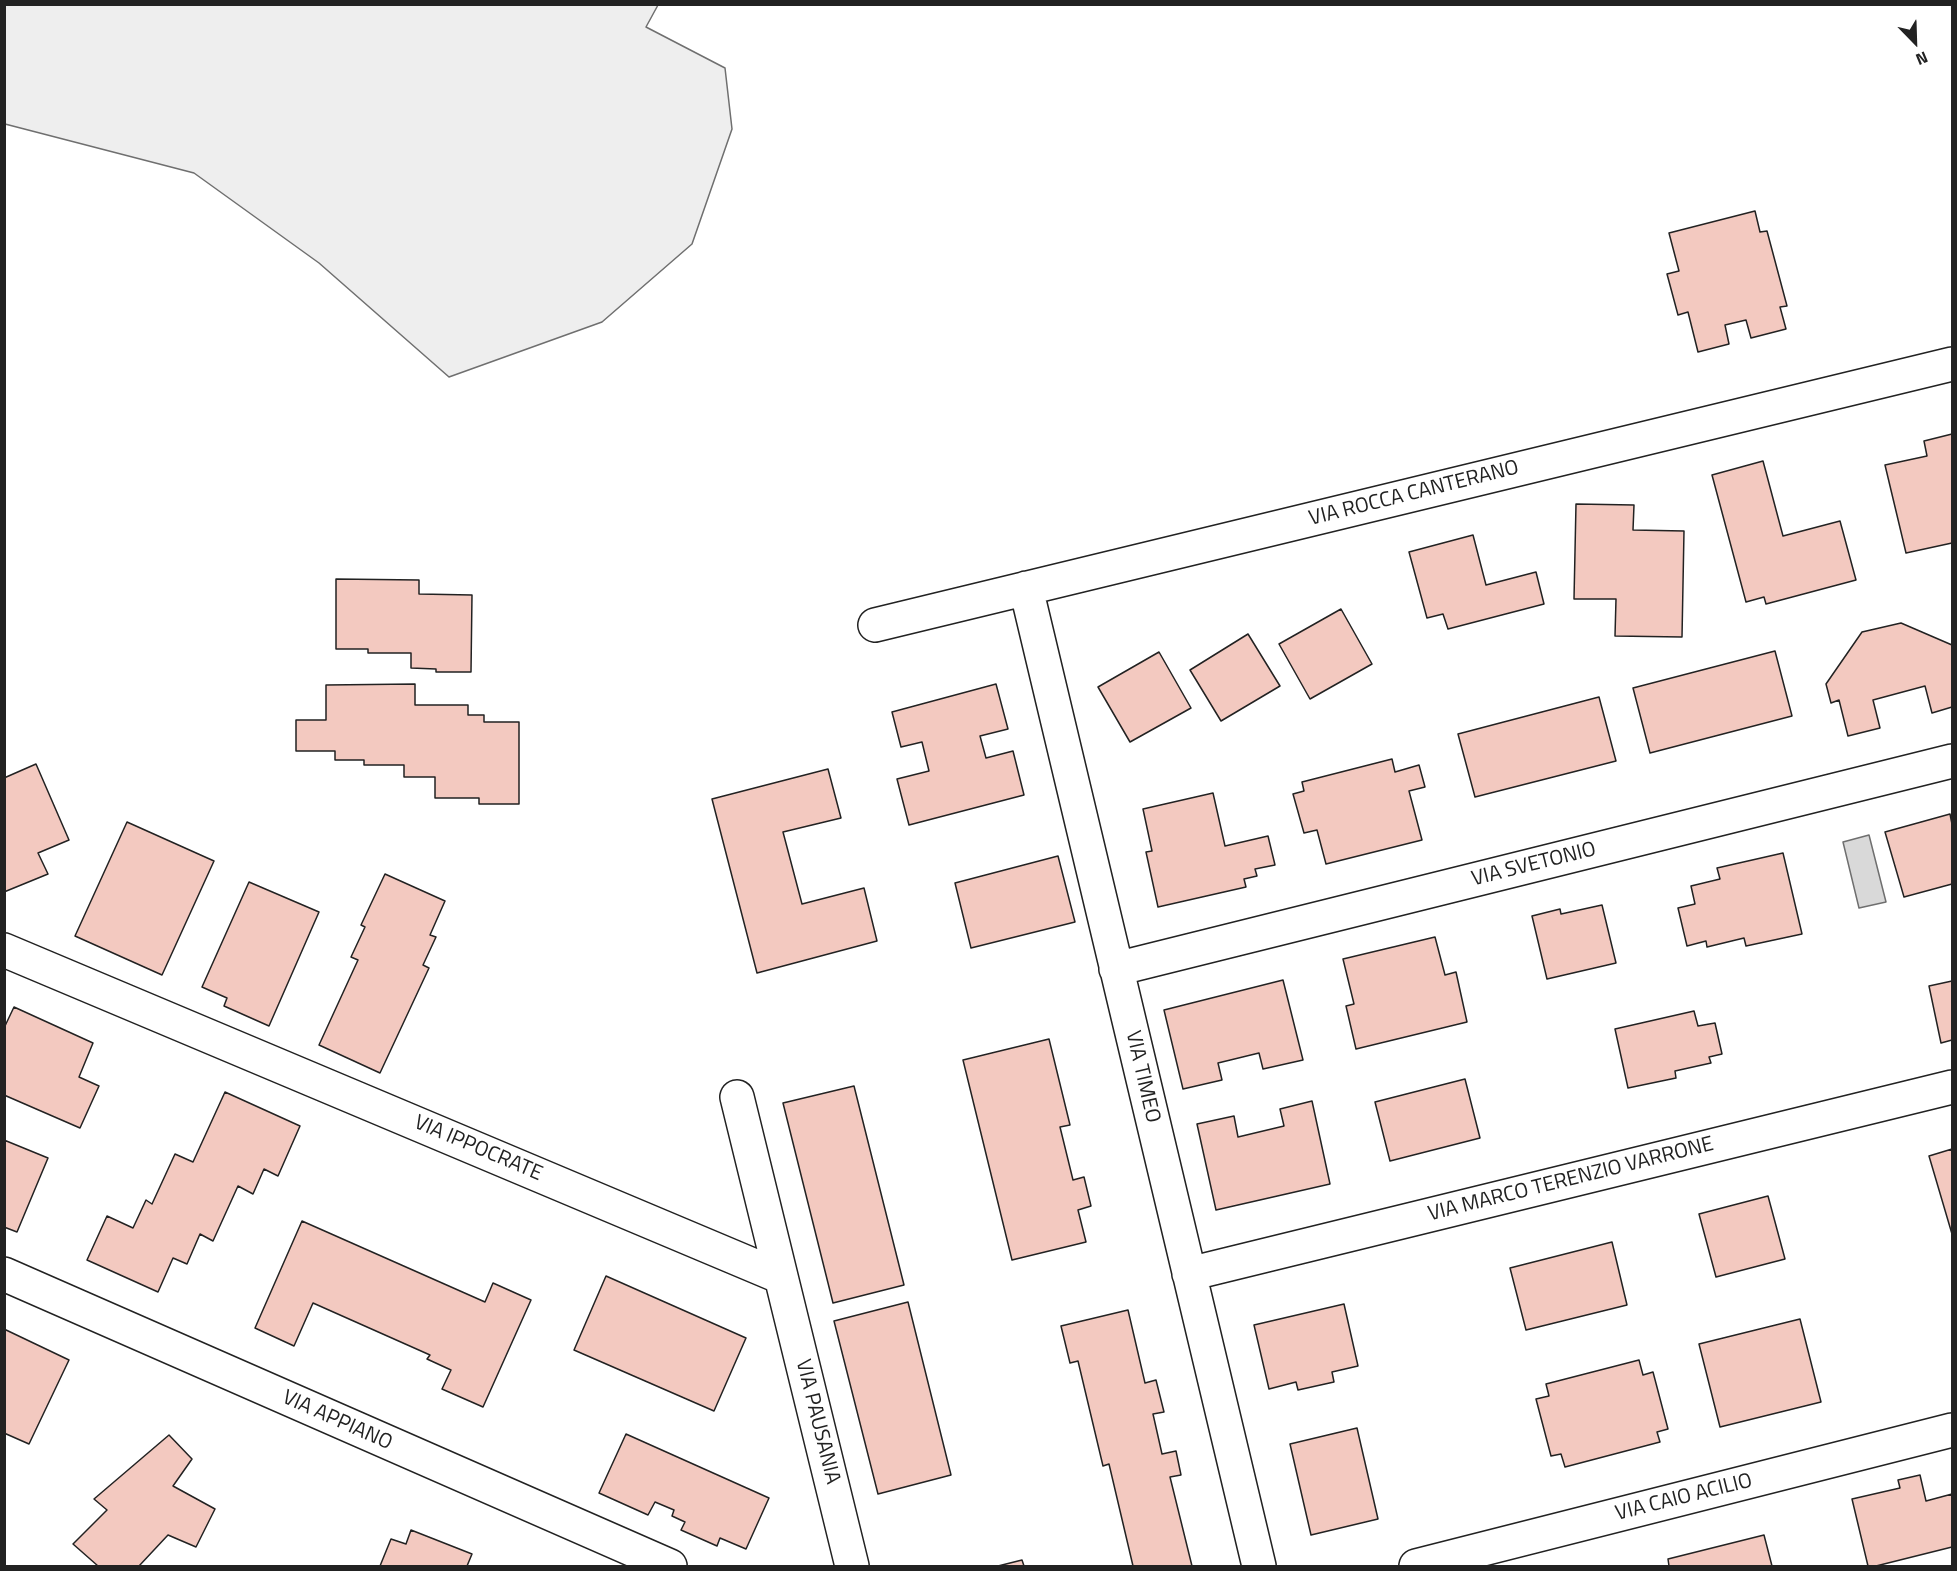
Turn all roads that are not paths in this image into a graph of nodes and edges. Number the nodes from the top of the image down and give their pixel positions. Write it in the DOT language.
graph roads {
  1 [pos="1953,364"];
  2 [pos="1026,588"];
  3 [pos="875,625"];
  4 [pos="1953,761"];
  5 [pos="4,950"];
  6 [pos="1116,969"];
  7 [pos="1953,1087"];
  8 [pos="737,1097"];
  9 [pos="4,1274"];
  10 [pos="1189,1274"];
  11 [pos="781,1277"];
  12 [pos="1953,1430"];
  13 [pos="670,1566"];
  14 [pos="852,1566"];
  15 [pos="1259,1566"];
  16 [pos="1416,1566"];
  1 -- 2 [label="street, VIA ROCCA CANTERANO"];
  2 -- 3 [label="street, VIA ROCCA CANTERANO"];
  2 -- 6 [label="street, VIA TIMEO"];
  4 -- 6 [label="street, VIA SVETONIO"];
  5 -- 11 [label="street, VIA IPPOCRATE"];
  6 -- 10 [label="street, VIA TIMEO"];
  7 -- 10 [label="street, VIA MARCO TERENZIO VARRONE"];
  8 -- 11 [label="street"];
  9 -- 13 [label="street, VIA APPIANO"];
  10 -- 15 [label="street, VIA TIMEO"];
  11 -- 14 [label="street, VIA PAUSANIA"];
  12 -- 16 [label="street, VIA CAIO ACILIO"];
}
